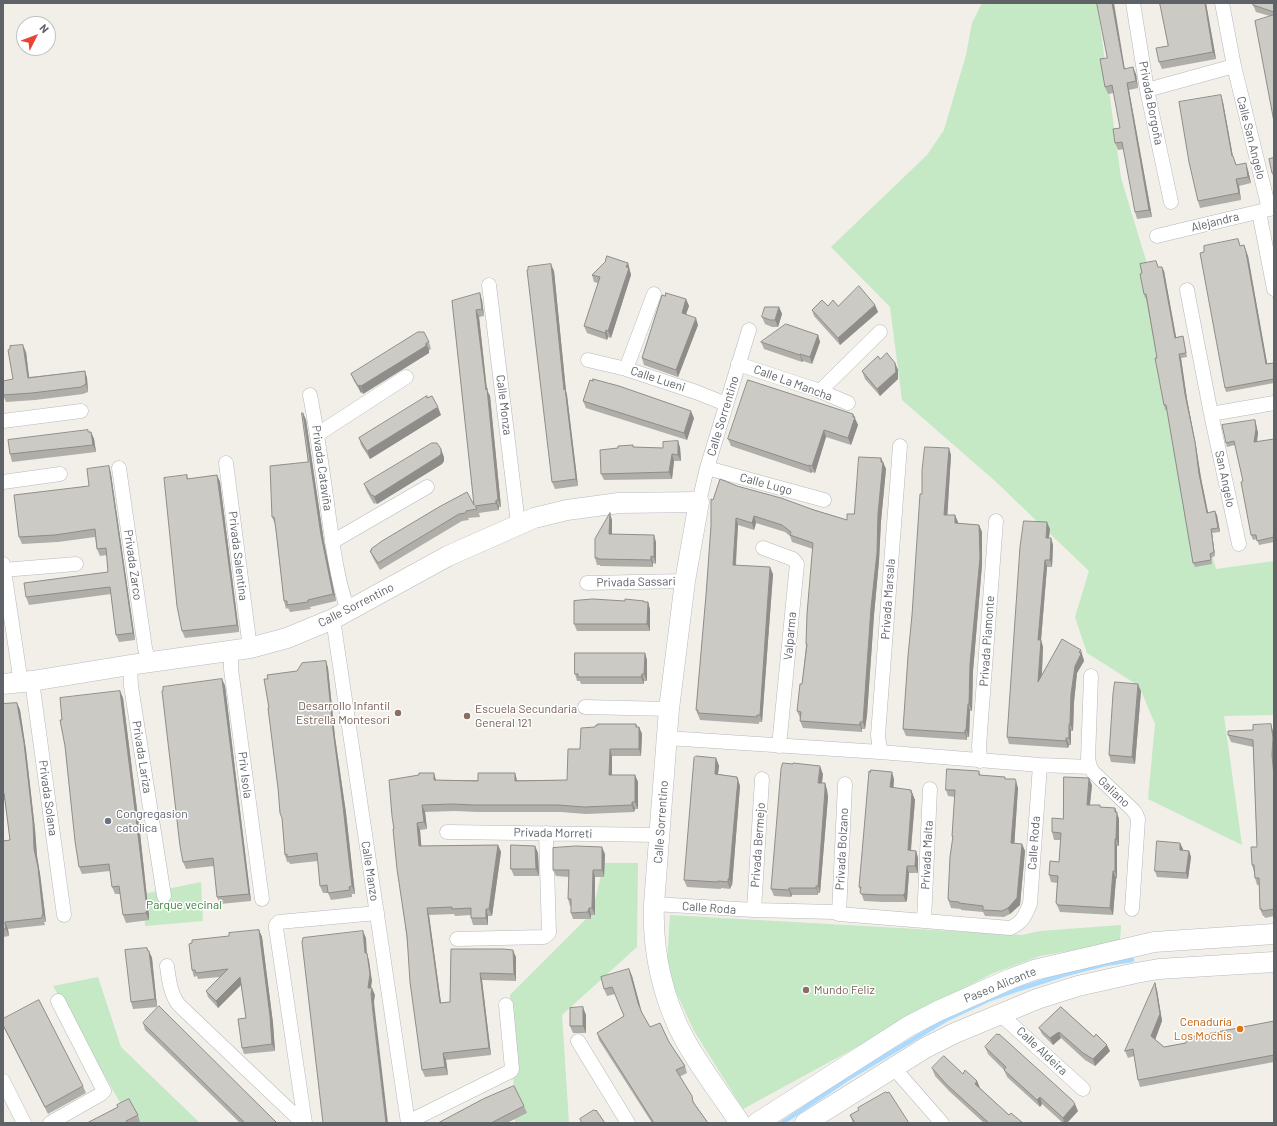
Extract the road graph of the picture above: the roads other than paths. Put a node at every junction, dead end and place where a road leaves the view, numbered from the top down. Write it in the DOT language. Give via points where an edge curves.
graph roads {
  1 [pos="1133,3"];
  2 [pos="1222,3"];
  3 [pos="1234,66"];
  4 [pos="1147,90"];
  5 [pos="1171,202"];
  6 [pos="1267,210"];
  7 [pos="1157,236"];
  8 [pos="489,285"];
  9 [pos="1274,289"];
  10 [pos="1187,290"];
  11 [pos="654,294"];
  12 [pos="749,330"];
  13 [pos="880,332"];
  14 [pos="588,360"];
  15 [pos="738,364"];
  16 [pos="626,369"];
  17 [pos="406,377"];
  18 [pos="820,391"];
  19 [pos="310,395"];
  20 [pos="848,403"];
  21 [pos="1274,403"];
  22 [pos="726,404"];
  23 [pos="81,411"];
  24 [pos="1211,414"];
  25 [pos="3,421"];
  26 [pos="318,434"];
  27 [pos="900,446"];
  28 [pos="226,463"];
  29 [pos="119,468"];
  30 [pos="707,468"];
  31 [pos="60,474"];
  32 [pos="3,482"];
  33 [pos="427,487"];
  34 [pos="824,500"];
  35 [pos="699,502"];
  36 [pos="996,521"];
  37 [pos="518,524"];
  38 [pos="332,542"];
  39 [pos="1239,544"];
  40 [pos="763,548"];
  41 [pos="76,564"];
  42 [pos="3,568"];
  43 [pos="685,581"];
  44 [pos="586,583"];
  45 [pos="340,615"];
  46 [pos="241,649"];
  47 [pos="139,664"];
  48 [pos="1091,676"];
  49 [pos="19,683"];
  50 [pos="585,706"];
  51 [pos="669,709"];
  52 [pos="667,738"];
  53 [pos="779,746"];
  54 [pos="880,752"];
  55 [pos="980,761"];
  56 [pos="1040,765"];
  57 [pos="1090,767"];
  58 [pos="762,779"];
  59 [pos="845,784"];
  60 [pos="930,789"];
  61 [pos="448,832"];
  62 [pos="546,833"];
  63 [pos="659,835"];
  64 [pos="164,896"];
  65 [pos="262,899"];
  66 [pos="654,904"];
  67 [pos="1132,909"];
  68 [pos="754,910"];
  69 [pos="377,913"];
  70 [pos="839,914"];
  71 [pos="64,915"];
  72 [pos="924,921"];
  73 [pos="1274,934"];
  74 [pos="457,939"];
  75 [pos="1154,942"];
  76 [pos="1274,962"];
  77 [pos="167,966"];
  78 [pos="1159,969"];
  79 [pos="58,1001"];
  80 [pos="506,1006"];
  81 [pos="1000,1014"];
  82 [pos="578,1041"];
  83 [pos="893,1067"];
  84 [pos="3,1081"];
  85 [pos="1083,1089"];
  86 [pos="816,1120"];
  87 [pos="24,1123"];
  88 [pos="50,1123"];
  89 [pos="304,1123"];
  90 [pos="408,1123"];
  91 [pos="628,1123"];
  92 [pos="740,1123"];
  93 [pos="757,1123"];
  94 [pos="942,1123"];
  1 -- 4 [label="street, Privada Borgoña"];
  2 -- 3 [label="street, Calle San Angelo"];
  3 -- 4 [label="street"];
  3 -- 6 [label="street, Calle San Angelo"];
  4 -- 5 [label="street, Privada Borgoña"];
  6 -- 7 [label="street, Alejandra"];
  6 -- 9 [label="street, Calle San Angelo"];
  8 -- 37 [label="street, Calle Monza"];
  10 -- 24 [label="street, San Angelo"];
  11 -- 16 [label="street"];
  12 -- 15 [label="street, Calle Sorrentino"];
  13 -- 18 [label="street"];
  14 -- 16 [label="street, Calle Lueni"];
  15 -- 18 [label="street, Calle La Mancha"];
  15 -- 22 [label="street, Calle Sorrentino"];
  16 -- 22 [label="street, Calle Lueni"];
  17 -- 26 [label="street"];
  18 -- 20 [label="street, Calle La Mancha"];
  19 -- 26 [label="street, Privada Cataviña"];
  21 -- 24 [label="street"];
  22 -- 30 [label="street, Calle Sorrentino"];
  23 -- 25 [label="street"];
  24 -- 39 [label="street, San Angelo"];
  26 -- 38 [label="street, Privada Cataviña"];
  27 -- 54 [label="street, Privada Marsala" via="878,735"];
  28 -- 46 [label="street, Privada Salentina"];
  29 -- 47 [label="street, Privada Zarco" via="145,648"];
  30 -- 34 [label="street, Calle Lugo"];
  30 -- 35 [label="street, Calle Sorrentino"];
  31 -- 32 [label="street"];
  33 -- 38 [label="street"];
  35 -- 37 [label="street, Calle Sorrentino" via="619,503 567,510"];
  35 -- 43 [label="street, Calle Sorrentino"];
  36 -- 55 [label="street, Privada Piamonte"];
  37 -- 45 [label="street, Calle Sorrentino" via="448,556"];
  38 -- 45 [label="street, Privada Cataviña" via="340,588"];
  40 -- 53 [label="street, Valparma" via="794,560 797,564"];
  41 -- 42 [label="street"];
  42 -- 49 [label="street, Privada Solana"];
  43 -- 44 [label="street, Privada Sassari"];
  43 -- 51 [label="street, Calle Sorrentino"];
  45 -- 46 [label="street, Calle Sorrentino" via="287,638"];
  45 -- 69 [label="street, Calle Manzo"];
  46 -- 47 [label="street, Calle Sorrentino"];
  46 -- 65 [label="street, Priv Isola" via="231,669"];
  47 -- 49 [label="street, Calle Sorrentino"];
  47 -- 64 [label="street, Privada Lariza" via="131,686"];
  48 -- 57 [label="street, Galiano" via="1088,759"];
  49 -- 71 [label="street, Privada Solana"];
  50 -- 51 [label="street"];
  51 -- 52 [label="street, Calle Sorrentino"];
  52 -- 53 [label="street"];
  52 -- 63 [label="street, Calle Sorrentino"];
  53 -- 54 [label="street"];
  54 -- 55 [label="street"];
  55 -- 56 [label="street"];
  56 -- 57 [label="street"];
  56 -- 72 [label="street, Calle Roda" via="1030,904 1024,918 1010,928"];
  57 -- 67 [label="street, Galiano" via="1138,819"];
  58 -- 68 [label="street, Privada Bermejo"];
  59 -- 70 [label="street, Privada Bolzano"];
  60 -- 72 [label="street, Privada Malta"];
  61 -- 62 [label="street, Privada Morreti"];
  62 -- 63 [label="street, Privada Morreti"];
  62 -- 74 [label="street" via="549,933 547,936"];
  63 -- 66 [label="street, Calle Sorrentino"];
  66 -- 68 [label="street, Calle Roda"];
  66 -- 92 [label="street, Calle Sorrentino" via="654,934 669,1004 686,1042"];
  68 -- 70 [label="street, Calle Roda"];
  69 -- 89 [label="street" via="279,922 276,925"];
  69 -- 90 [label="street, Calle Manzo"];
  70 -- 72 [label="street, Calle Roda"];
  73 -- 75 [label="street, Paseo Alicante"];
  75 -- 78 [label="street"];
  75 -- 93 [label="street, Paseo Alicante" via="1034,970 938,1011 909,1026"];
  76 -- 78 [label="street"];
  77 -- 89 [label="street" via="172,993 179,1005"];
  78 -- 81 [label="street" via="1078,986"];
  79 -- 88 [label="street" via="104,1091"];
  80 -- 90 [label="street" via="511,1071"];
  81 -- 83 [label="street" via="955,1033"];
  81 -- 85 [label="street, Calle Aldeira"];
  82 -- 91 [label="street"];
  83 -- 86 [label="street"];
  83 -- 94 [label="street"];
  84 -- 87 [label="street"];
}
